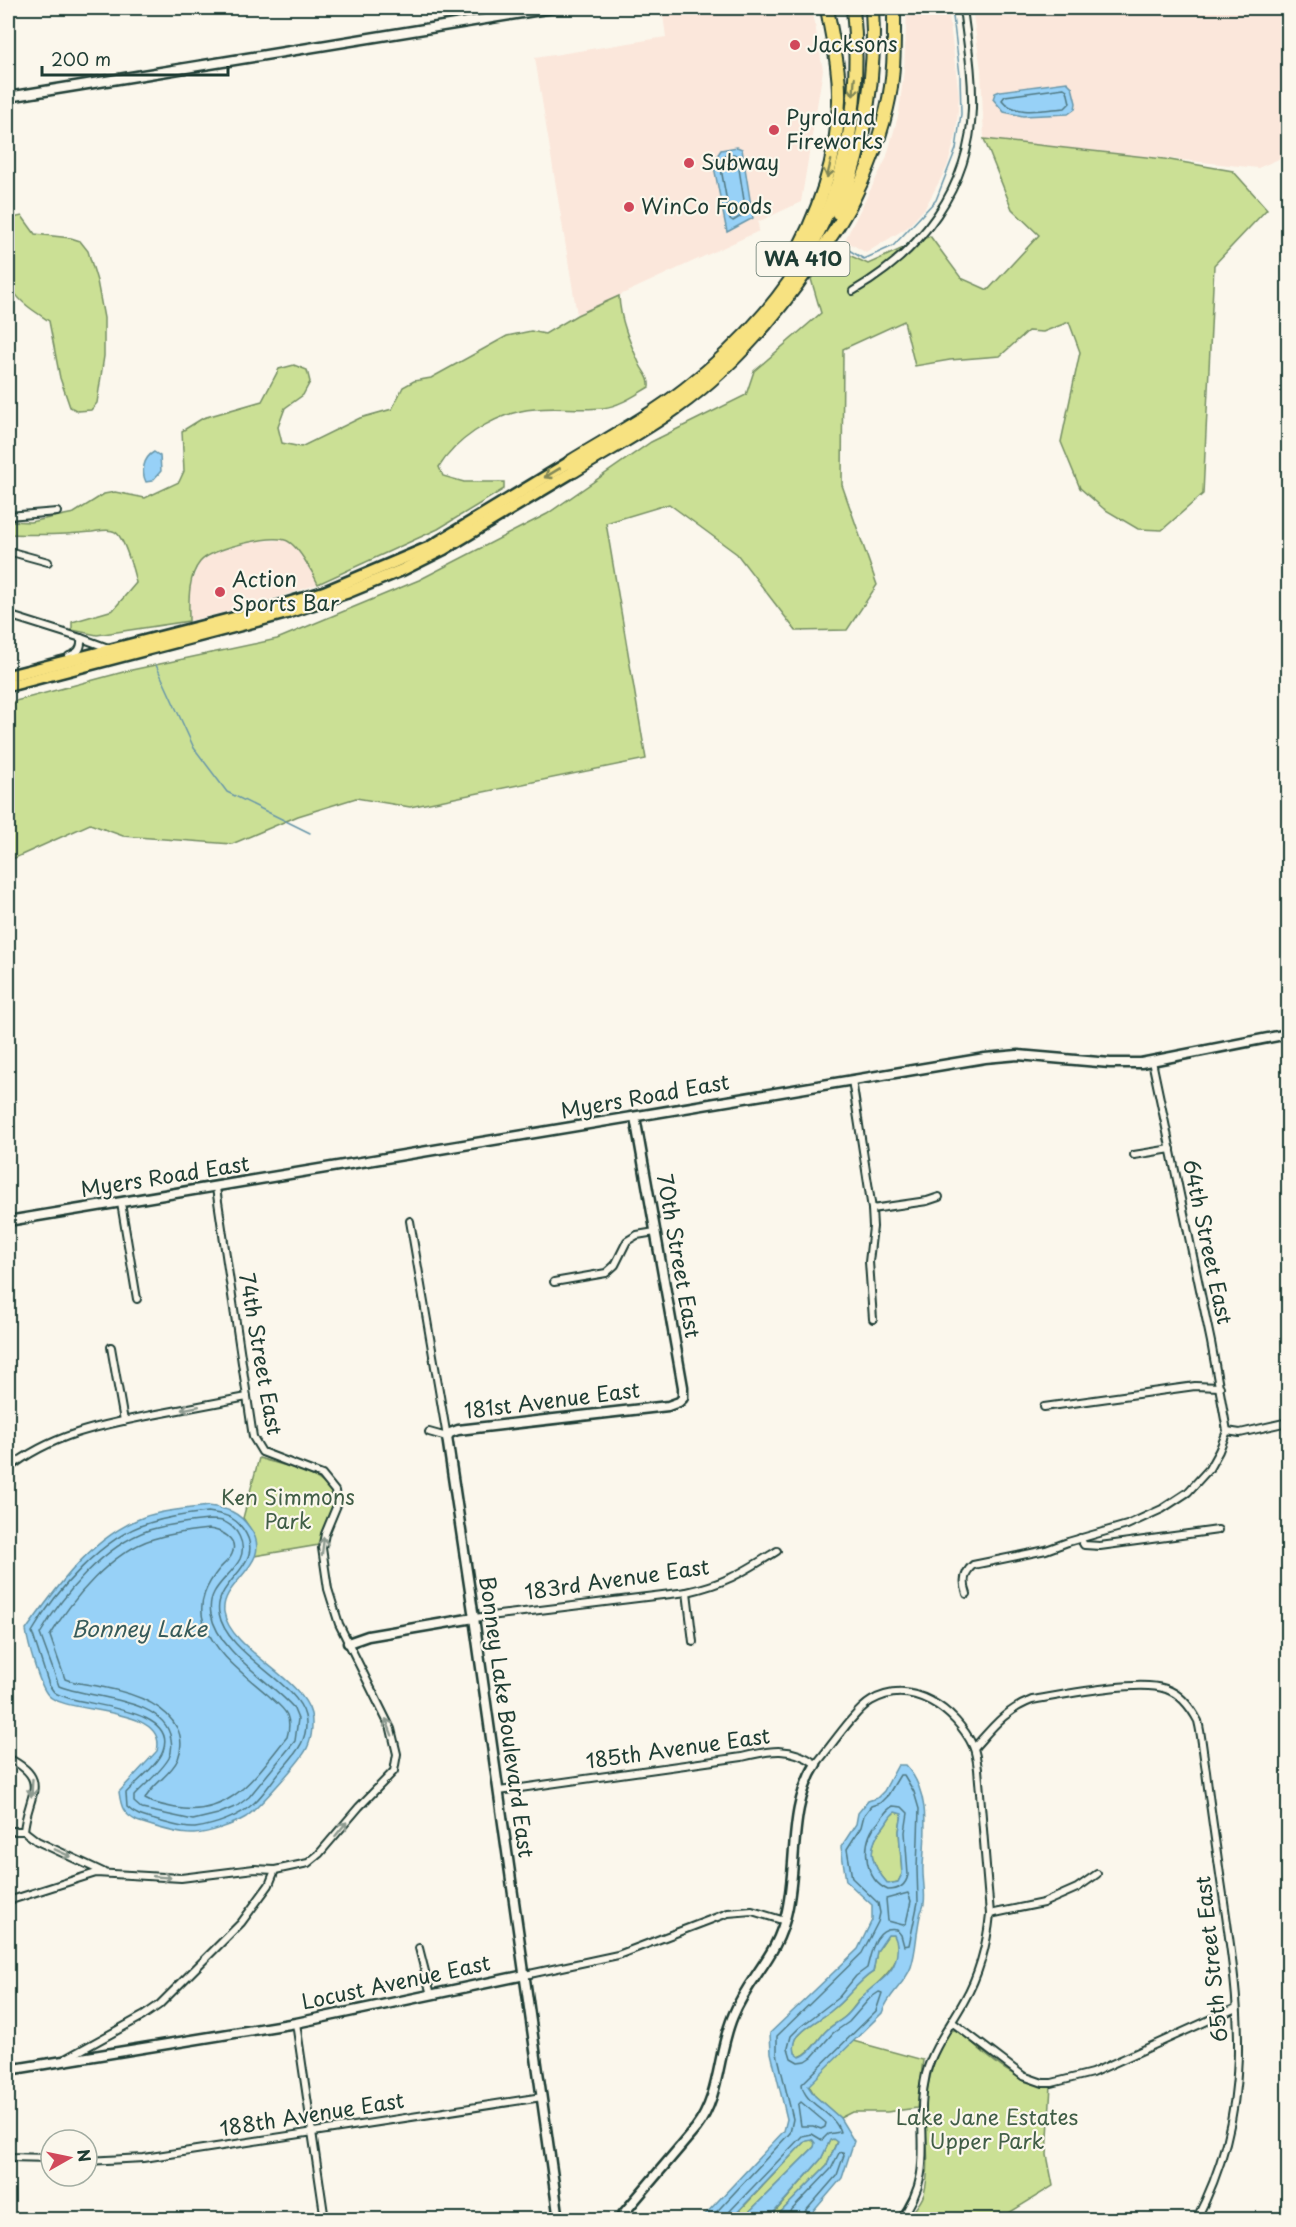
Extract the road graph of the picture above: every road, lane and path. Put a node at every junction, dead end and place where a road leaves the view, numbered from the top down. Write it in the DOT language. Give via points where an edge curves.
graph roads {
  1 [pos="553,8"];
  2 [pos="827,8"];
  3 [pos="854,8"];
  4 [pos="872,8"];
  5 [pos="894,8"];
  6 [pos="963,8"];
  7 [pos="8,97"];
  8 [pos="818,254"];
  9 [pos="853,291"];
  10 [pos="614,435"];
  11 [pos="572,466"];
  12 [pos="57,512"];
  13 [pos="8,516"];
  14 [pos="8,551"];
  15 [pos="48,562"];
  16 [pos="8,615"];
  17 [pos="81,638"];
  18 [pos="111,649"];
  19 [pos="45,666"];
  20 [pos="8,676"];
  21 [pos="8,686"];
  22 [pos="1288,1034"];
  23 [pos="1152,1060"];
  24 [pos="852,1080"];
  25 [pos="634,1117"];
  26 [pos="1171,1149"];
  27 [pos="1134,1155"];
  28 [pos="216,1188"];
  29 [pos="939,1197"];
  30 [pos="121,1203"];
  31 [pos="872,1209"];
  32 [pos="8,1221"];
  33 [pos="410,1221"];
  34 [pos="654,1232"];
  35 [pos="554,1282"];
  36 [pos="137,1299"];
  37 [pos="873,1319"];
  38 [pos="111,1347"];
  39 [pos="1220,1387"];
  40 [pos="247,1397"];
  41 [pos="682,1401"];
  42 [pos="1044,1407"];
  43 [pos="124,1420"];
  44 [pos="1288,1422"];
  45 [pos="1227,1431"];
  46 [pos="429,1432"];
  47 [pos="447,1437"];
  48 [pos="8,1469"];
  49 [pos="1218,1530"];
  50 [pos="1080,1538"];
  51 [pos="777,1551"];
  52 [pos="687,1592"];
  53 [pos="967,1594"];
  54 [pos="474,1618"];
  55 [pos="693,1642"];
  56 [pos="348,1643"];
  57 [pos="974,1748"];
  58 [pos="8,1758"];
  59 [pos="816,1764"];
  60 [pos="499,1791"];
  61 [pos="24,1831"];
  62 [pos="8,1832"];
  63 [pos="275,1870"];
  64 [pos="104,1872"];
  65 [pos="1097,1875"];
  66 [pos="8,1901"];
  67 [pos="990,1914"];
  68 [pos="784,1922"];
  69 [pos="419,1948"];
  70 [pos="525,1975"];
  71 [pos="430,1995"];
  72 [pos="1236,2008"];
  73 [pos="952,2022"];
  74 [pos="296,2023"];
  75 [pos="65,2060"];
  76 [pos="8,2070"];
  77 [pos="542,2097"];
  78 [pos="312,2132"];
  79 [pos="8,2157"];
  80 [pos="39,2158"];
  81 [pos="99,2160"];
  82 [pos="556,2219"];
  83 [pos="325,2220"];
  84 [pos="618,2220"];
  85 [pos="900,2220"];
  86 [pos="1196,2220"];
  1 -- 7 [label="street"];
  2 -- 10 [label="highway, one-way" via="838,75 837,125 826,181 807,233 784,274 734,337 687,381"];
  3 -- 10 [label="highway, WA 410, one-way" via="854,76 847,142 832,200 806,254 770,307 723,357 684,390"];
  4 -- 8 [label="highway, WA 410" via="873,71 862,141 843,200"];
  5 -- 8 [label="highway" via="893,69 883,123 853,199"];
  6 -- 9 [label="street" via="972,108 962,168 944,206 919,240 888,269"];
  8 -- 11 [label="highway, WA 410" via="772,319 712,379 675,409"];
  10 -- 11 [label="highway, WA 410"];
  11 -- 18 [label="highway, WA 410, one-way" via="390,566 288,603"];
  11 -- 21 [label="highway, WA 410" via="444,549 346,593 256,621"];
  12 -- 13 [label="street"];
  14 -- 15 [label="street"];
  16 -- 17 [label="street"];
  17 -- 18 [label="street"];
  17 -- 19 [label="street" via="75,654"];
  18 -- 19 [label="highway, WA 410"];
  19 -- 20 [label="highway, WA 410"];
  22 -- 23 [label="street, Myers Road East"];
  23 -- 24 [label="street, Myers Road East" via="1110,1063 1018,1055"];
  23 -- 26 [label="street, 64th Street East"];
  24 -- 25 [label="street, Myers Road East"];
  24 -- 31 [label="street"];
  25 -- 28 [label="street, Myers Road East"];
  25 -- 34 [label="street, 70th Street East"];
  26 -- 27 [label="street"];
  26 -- 39 [label="street, 64th Street East"];
  28 -- 30 [label="street, Myers Road East"];
  28 -- 40 [label="street, 74th Street East"];
  29 -- 31 [label="street"];
  30 -- 32 [label="street, Myers Road East"];
  30 -- 36 [label="street"];
  31 -- 37 [label="street" via="869,1262"];
  33 -- 47 [label="street, Bonney Lake Boulevard East"];
  34 -- 35 [label="street" via="627,1240 615,1265 606,1273"];
  34 -- 41 [label="street, 70th Street East" via="683,1387"];
  38 -- 43 [label="street"];
  39 -- 42 [label="street" via="1195,1386"];
  39 -- 45 [label="street, 64th Street East"];
  40 -- 43 [label="street, one-way"];
  56 -- 40 [label="street, 74th Street East, one-way" via="332,1605 322,1556 325,1534 337,1505 335,1491 322,1475 271,1457 260,1449 253,1437"];
  41 -- 47 [label="street, 181st Avenue East" via="668,1406 458,1430"];
  43 -- 48 [label="street" via="53,1440"];
  44 -- 45 [label="street"];
  45 -- 50 [label="street" via="1209,1469 1179,1499 1142,1519"];
  46 -- 47 [label="street, 181st Avenue East"];
  47 -- 54 [label="street, Bonney Lake Boulevard East"];
  49 -- 50 [label="street" via="1100,1546 1084,1545"];
  50 -- 53 [label="street" via="1046,1550 979,1563 969,1569 964,1579"];
  51 -- 52 [label="street, 183rd Avenue East" via="728,1581"];
  52 -- 54 [label="street, 183rd Avenue East"];
  52 -- 55 [label="street"];
  54 -- 56 [label="street, 183rd Avenue East" via="368,1635"];
  54 -- 60 [label="street, Bonney Lake Boulevard East"];
  63 -- 56 [label="street, 74th Street East, one-way" via="315,1858 396,1765 393,1736"];
  57 -- 59 [label="street" via="959,1723 943,1708 921,1696 900,1694 868,1703"];
  57 -- 67 [label="street"];
  57 -- 72 [label="street, 65th Street East" via="1003,1715 1032,1700 1143,1685 1165,1689 1179,1697 1193,1713 1200,1730"];
  58 -- 61 [label="street, one-way" via="27,1769 33,1779"];
  59 -- 60 [label="street, 185th Avenue East" via="790,1751 771,1750"];
  59 -- 68 [label="street" via="801,1794 791,1894"];
  60 -- 70 [label="street, Bonney Lake Boulevard East"];
  61 -- 62 [label="street"];
  61 -- 64 [label="street, one-way"];
  64 -- 63 [label="street, one-way" via="181,1878"];
  63 -- 75 [label="street" via="269,1885 241,1923 159,2005"];
  64 -- 66 [label="street"];
  65 -- 67 [label="street" via="1043,1903"];
  67 -- 73 [label="street" via="979,1971"];
  68 -- 70 [label="street, Locust Avenue East" via="752,1911 729,1913 618,1955"];
  68 -- 84 [label="street" via="773,1951 734,2014 706,2114"];
  69 -- 71 [label="street"];
  70 -- 71 [label="street, Locust Avenue East"];
  70 -- 77 [label="street, Bonney Lake Boulevard East"];
  71 -- 74 [label="street, Locust Avenue East"];
  72 -- 73 [label="street" via="1092,2073 1052,2083 1023,2076"];
  72 -- 86 [label="street, 65th Street East" via="1239,2064 1232,2120 1221,2164"];
  73 -- 85 [label="street" via="927,2072 922,2102 924,2164 913,2203"];
  74 -- 75 [label="street, Locust Avenue East"];
  74 -- 78 [label="street"];
  75 -- 76 [label="street, Locust Avenue East"];
  77 -- 78 [label="street, 188th Avenue East"];
  77 -- 82 [label="street, Bonney Lake Boulevard East"];
  78 -- 81 [label="street, 188th Avenue East" via="144,2158"];
  78 -- 83 [label="street"];
  79 -- 80 [label="street"];
}
